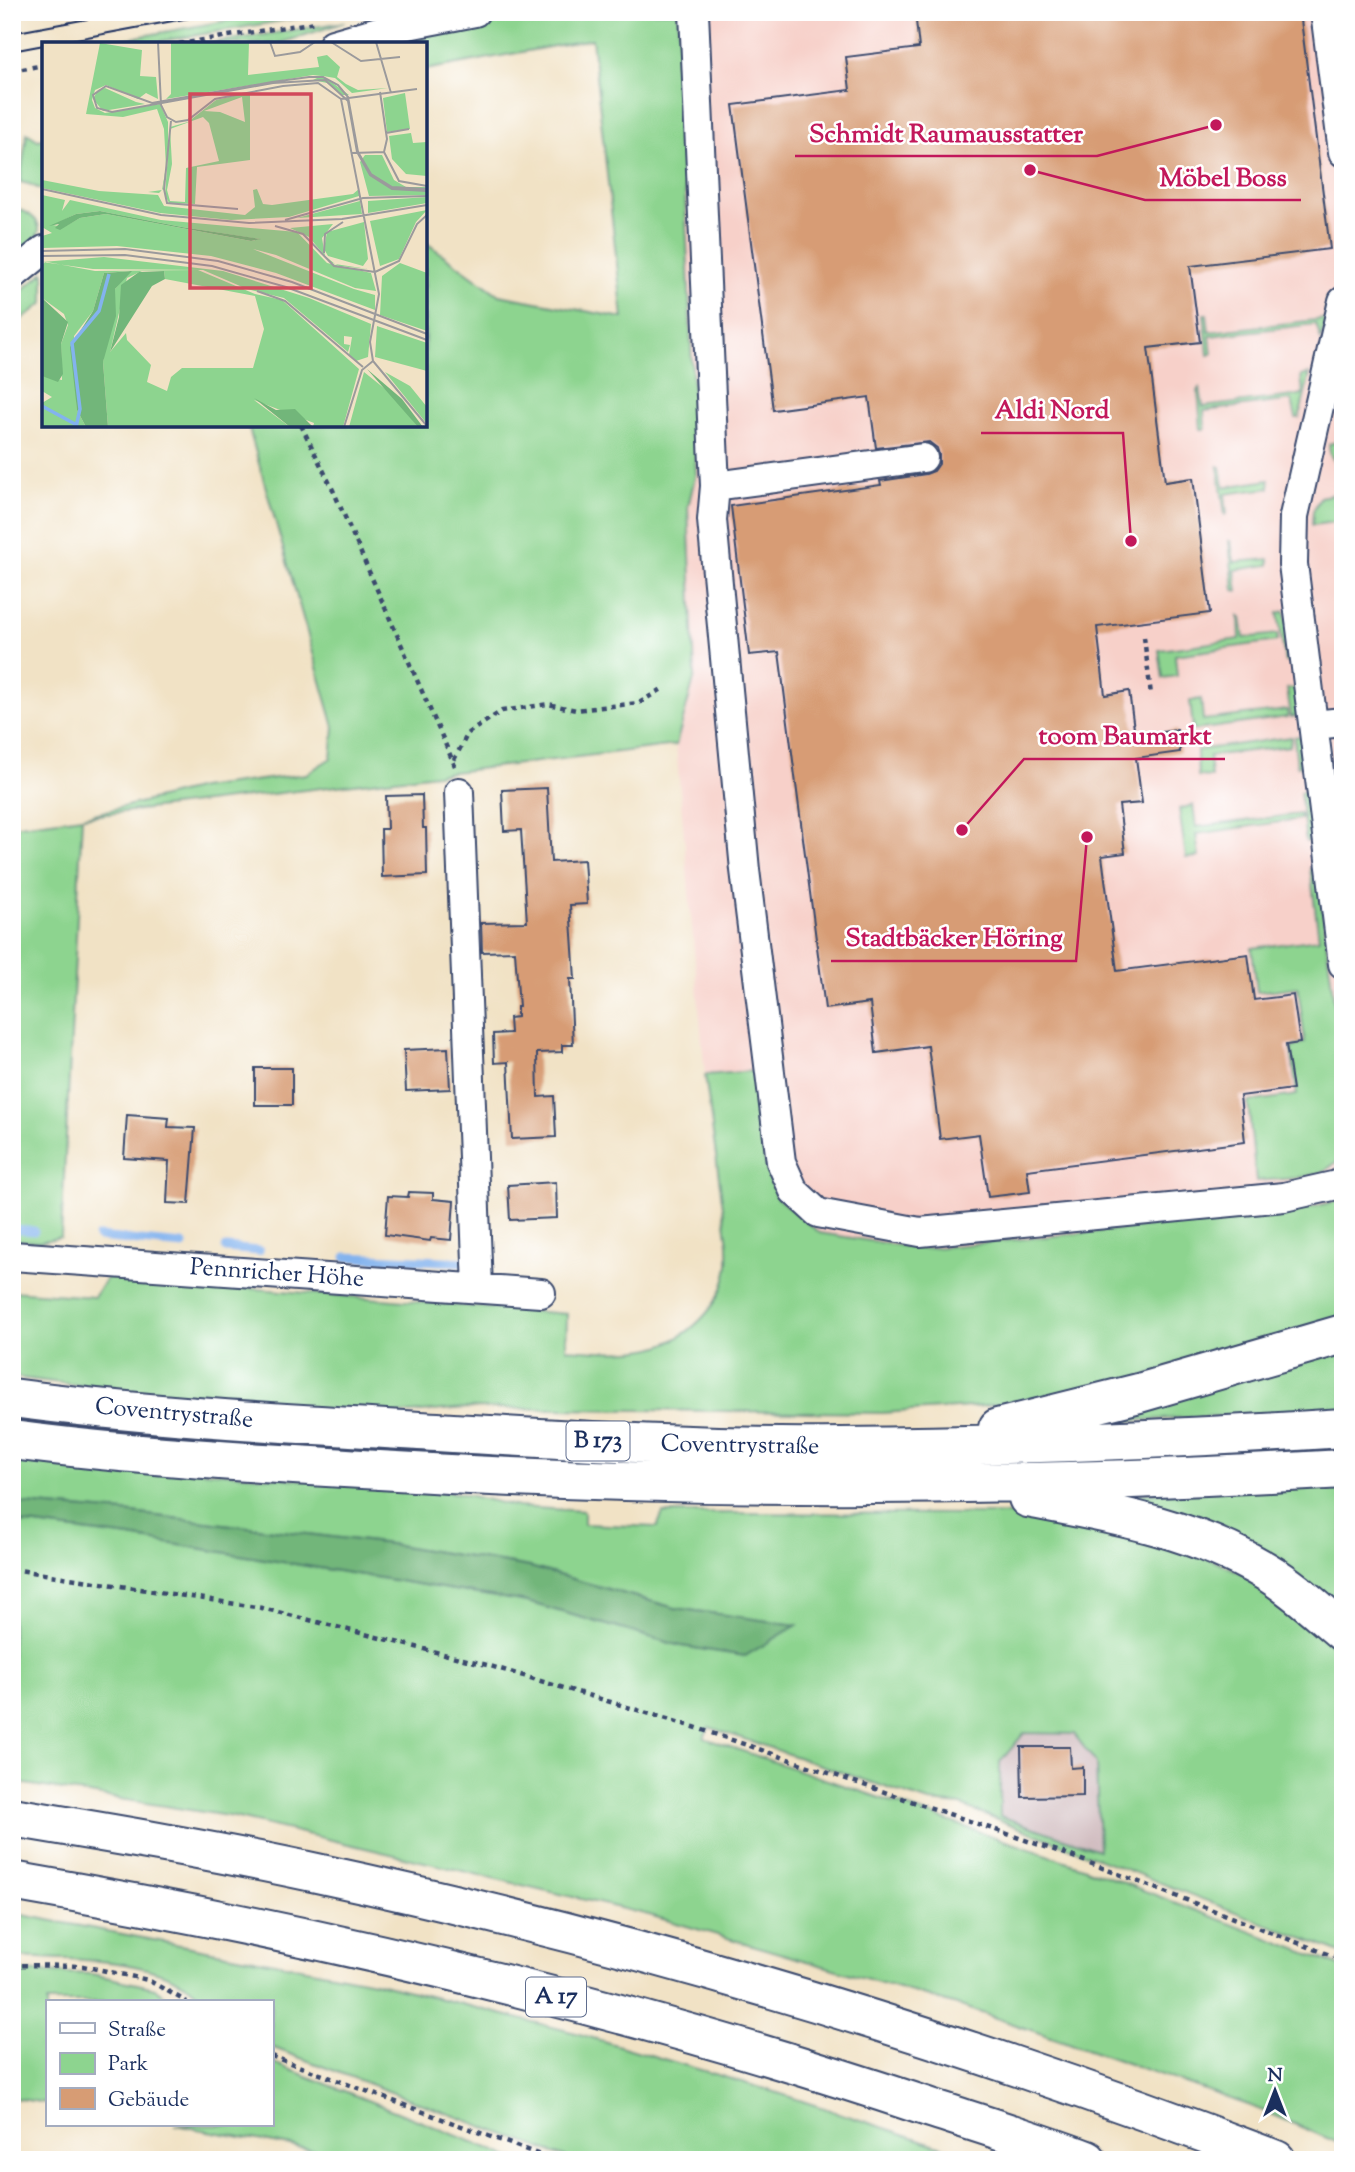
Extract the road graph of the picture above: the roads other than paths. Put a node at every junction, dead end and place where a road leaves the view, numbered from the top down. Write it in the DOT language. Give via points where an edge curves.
graph roads {
  1 [pos="475,12"];
  2 [pos="694,12"];
  3 [pos="1325,12"];
  4 [pos="331,32"];
  5 [pos="1343,152"];
  6 [pos="42,252"];
  7 [pos="12,276"];
  8 [pos="1343,301"];
  9 [pos="923,458"];
  10 [pos="715,486"];
  11 [pos="1343,722"];
  12 [pos="1314,725"];
  13 [pos="1332,786"];
  14 [pos="458,792"];
  15 [pos="1337,858"];
  16 [pos="1343,964"];
  17 [pos="1343,1181"];
  18 [pos="12,1256"];
  19 [pos="478,1288"];
  20 [pos="541,1293"];
  21 [pos="1343,1334"];
  22 [pos="12,1398"];
  23 [pos="1343,1428"];
  24 [pos="12,1440"];
  25 [pos="925,1446"];
  26 [pos="1343,1469"];
  27 [pos="954,1484"];
  28 [pos="1343,1632"];
  29 [pos="12,1817"];
  30 [pos="12,1881"];
  31 [pos="1087,2160"];
  32 [pos="1276,2160"];
  1 -- 4 [label="street" via="382,30"];
  2 -- 10 [label="street"];
  3 -- 5 [label="street"];
  6 -- 7 [label="street"];
  8 -- 12 [label="street" via="1294,516 1293,564"];
  9 -- 10 [label="street"];
  10 -- 17 [label="street" via="712,520 745,870 781,1162 794,1191 818,1213 920,1232 1284,1197"];
  11 -- 12 [label="street"];
  12 -- 13 [label="street"];
  13 -- 15 [label="street"];
  14 -- 19 [label="street"];
  15 -- 16 [label="street"];
  18 -- 19 [label="street, Pennricher Höhe"];
  19 -- 20 [label="street, Pennricher Höhe"];
  21 -- 25 [label="highway" via="1139,1393"];
  22 -- 25 [label="highway, Coventrystraße / B 173" via="271,1423 645,1444"];
  23 -- 25 [label="highway, Coventrystraße / B 173"];
  24 -- 27 [label="highway, B 173" via="271,1464 469,1476 660,1483"];
  26 -- 27 [label="highway, B 173" via="1179,1479"];
  27 -- 28 [label="highway" via="1158,1524 1198,1538 1268,1572"];
  29 -- 32 [label="highway" via="318,1873 631,1949 924,2035"];
  30 -- 31 [label="highway, A 17" via="251,1925 594,2006 791,2062"];
}
